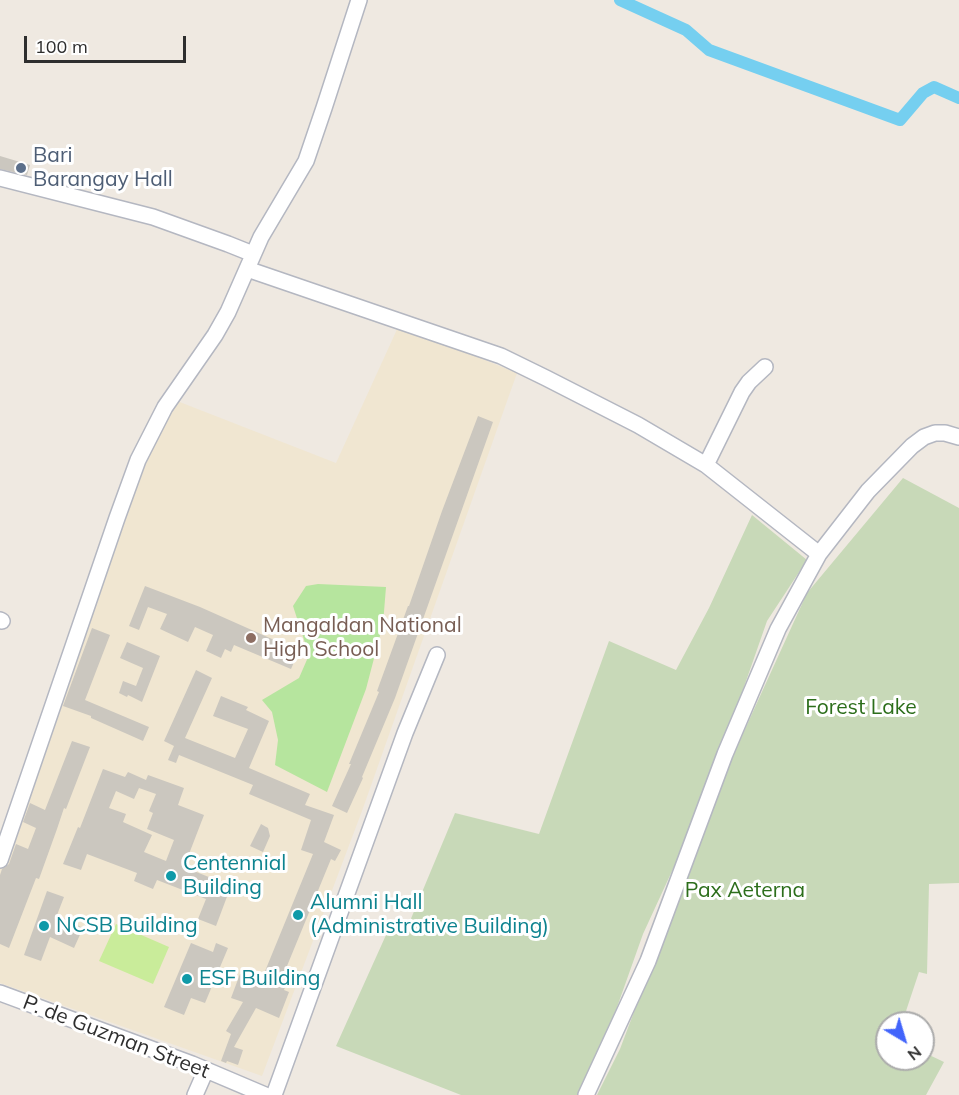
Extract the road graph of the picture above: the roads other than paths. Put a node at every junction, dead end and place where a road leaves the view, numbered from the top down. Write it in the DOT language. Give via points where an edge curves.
graph roads {
  1 [pos="359,0"];
  2 [pos="0,178"];
  3 [pos="253,254"];
  4 [pos="247,269"];
  5 [pos="765,367"];
  6 [pos="959,437"];
  7 [pos="706,465"];
  8 [pos="819,554"];
  9 [pos="437,655"];
  10 [pos="0,860"];
  11 [pos="0,993"];
  12 [pos="206,1070"];
  13 [pos="195,1095"];
  14 [pos="265,1095"];
  15 [pos="274,1095"];
  16 [pos="586,1095"];
  1 -- 3 [label="street" via="306,161"];
  2 -- 3 [label="street" via="153,217"];
  3 -- 4 [label="street"];
  4 -- 7 [label="street" via="501,356 638,425"];
  4 -- 10 [label="street" via="215,335 165,407 138,460"];
  5 -- 7 [label="street" via="742,392"];
  6 -- 8 [label="street" via="934,433 912,446 868,491"];
  7 -- 8 [label="street"];
  8 -- 16 [label="street" via="778,629 725,754 648,961"];
  9 -- 15 [label="street"];
  11 -- 12 [label="street, P. de Guzman Street"];
  12 -- 13 [label="street"];
  12 -- 14 [label="street, P. de Guzman Street"];
}
